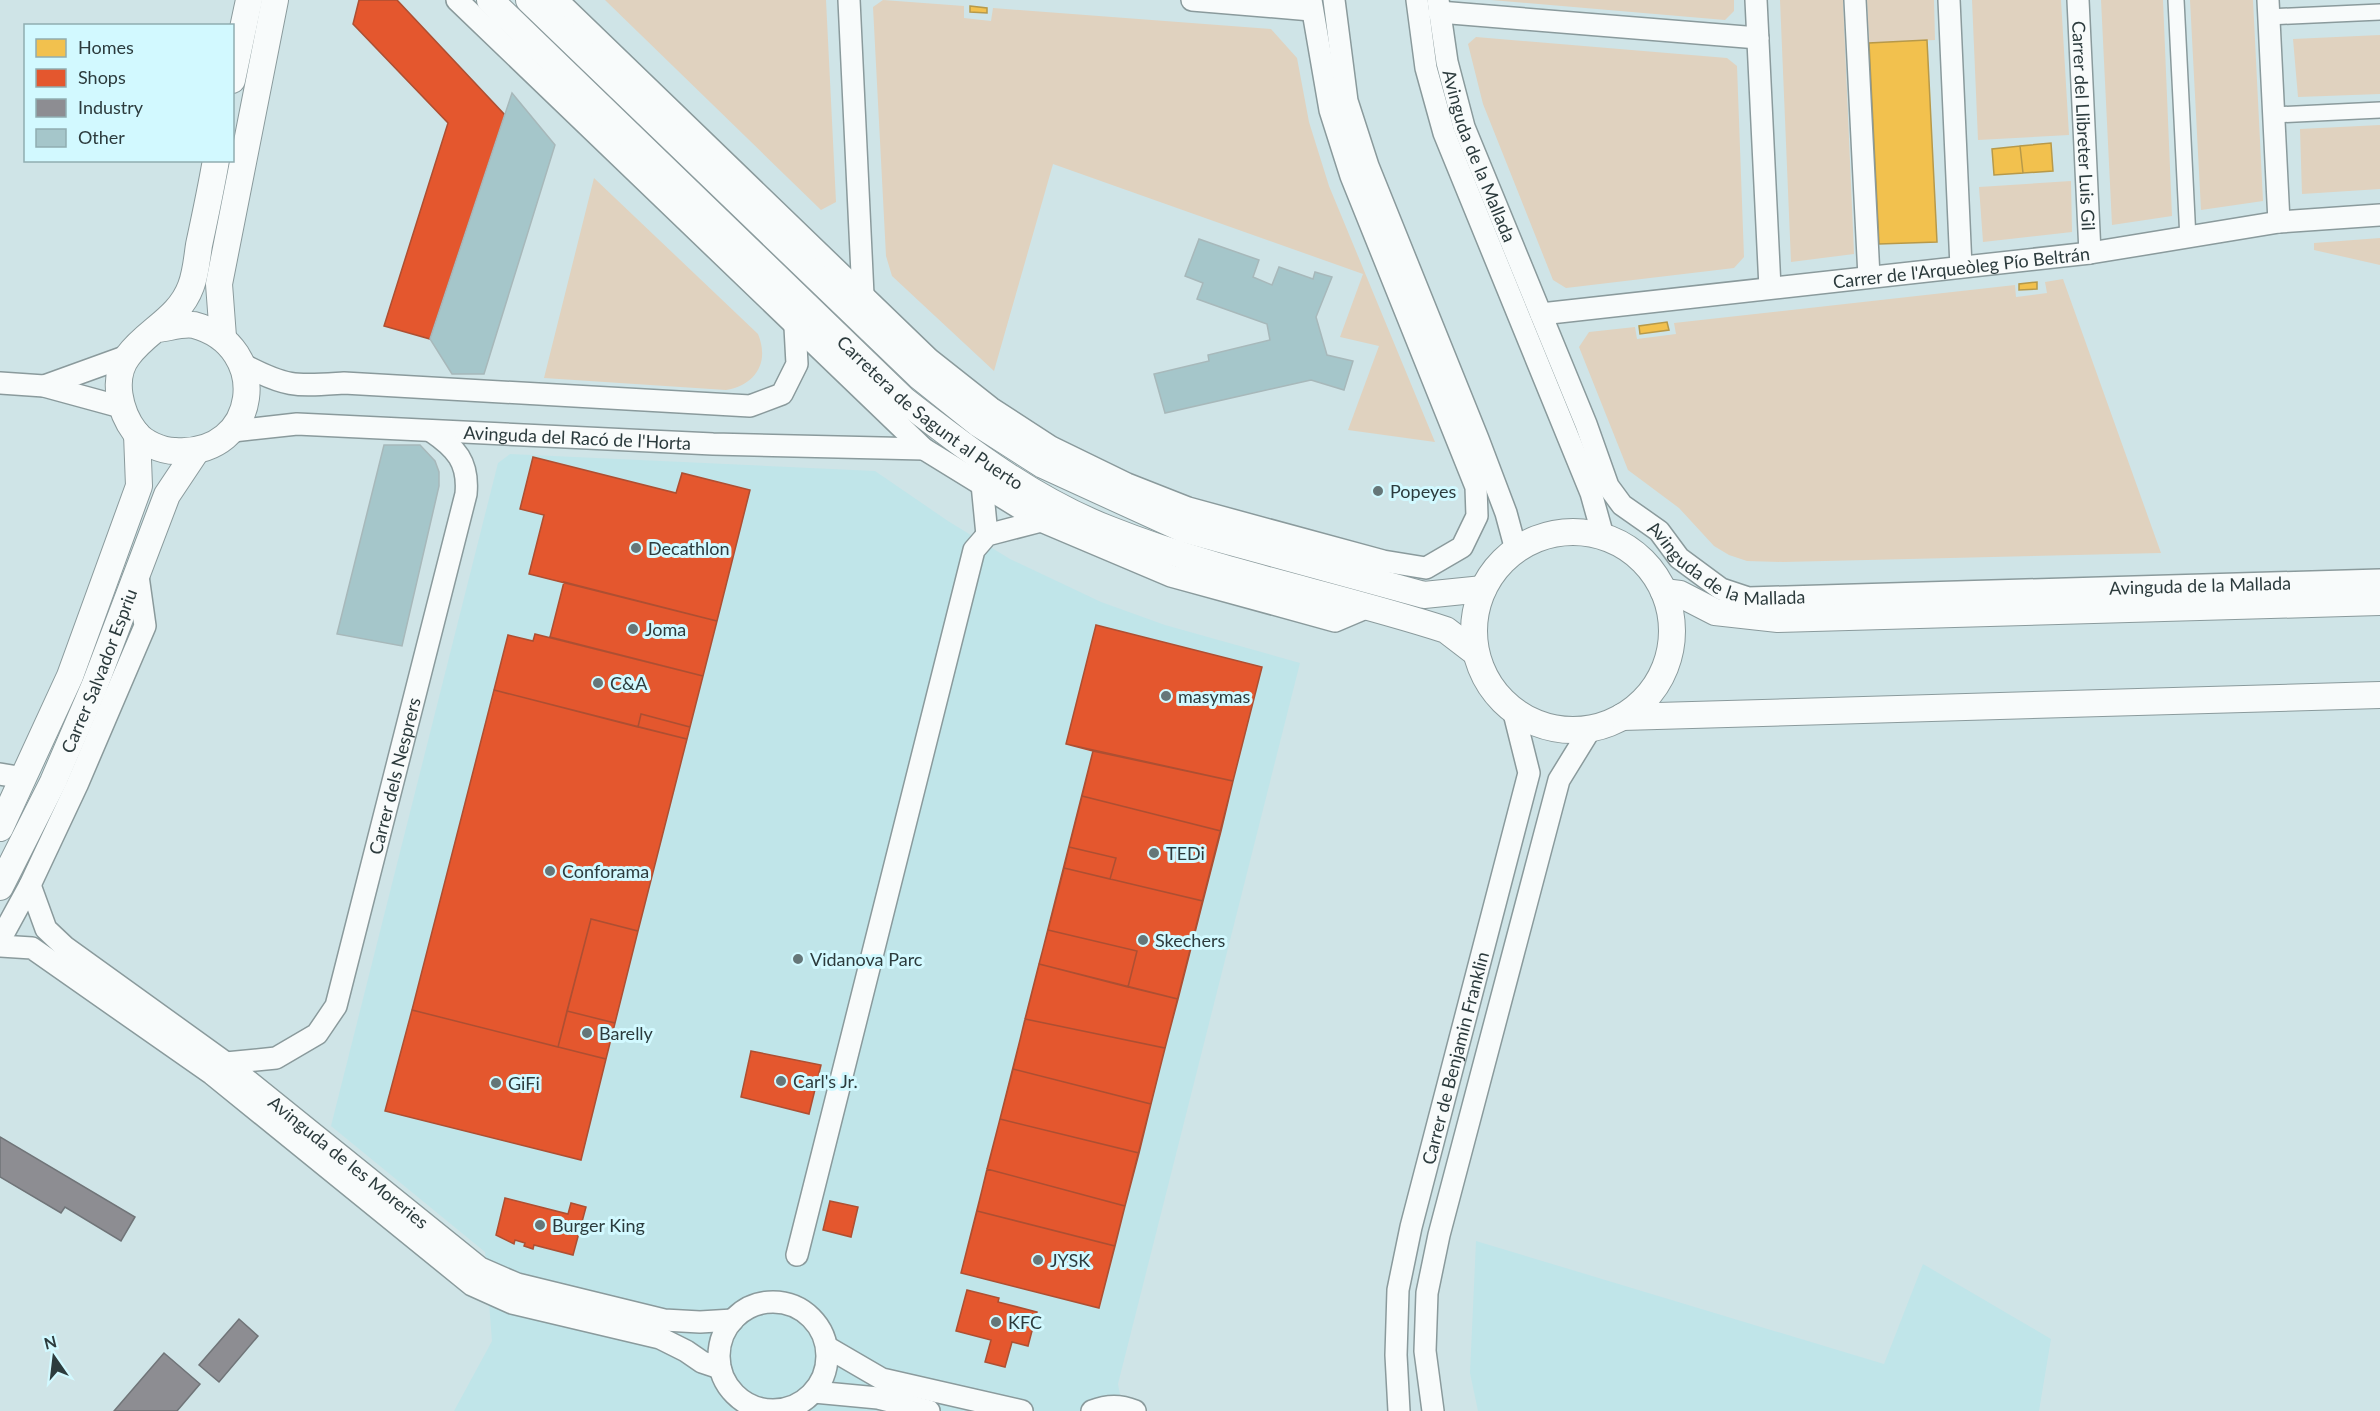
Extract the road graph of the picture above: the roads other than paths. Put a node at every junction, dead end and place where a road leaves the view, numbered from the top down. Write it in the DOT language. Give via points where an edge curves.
graph roads {
  1 [pos="249,0"];
  2 [pos="275,0"];
  3 [pos="457,0"];
  4 [pos="490,0"];
  5 [pos="529,0"];
  6 [pos="557,0"];
  7 [pos="849,0"];
  8 [pos="1192,0"];
  9 [pos="1334,0"];
  10 [pos="1417,0"];
  11 [pos="1756,0"];
  12 [pos="1856,0"];
  13 [pos="1949,0"];
  14 [pos="2078,0"];
  15 [pos="2176,0"];
  16 [pos="1311,5"];
  17 [pos="1438,6"];
  18 [pos="2268,9"];
  19 [pos="2380,12"];
  20 [pos="1758,38"];
  21 [pos="234,71"];
  22 [pos="2380,110"];
  23 [pos="2273,115"];
  24 [pos="216,162"];
  25 [pos="2380,215"];
  26 [pos="2279,222"];
  27 [pos="2188,239"];
  28 [pos="2090,253"];
  29 [pos="1960,267"];
  30 [pos="1869,277"];
  31 [pos="1770,288"];
  32 [pos="863,295"];
  33 [pos="1541,314"];
  34 [pos="795,327"];
  35 [pos="158,329"];
  36 [pos="223,337"];
  37 [pos="127,356"];
  38 [pos="244,365"];
  39 [pos="0,383"];
  40 [pos="44,386"];
  41 [pos="121,407"];
  42 [pos="1586,424"];
  43 [pos="431,430"];
  44 [pos="232,431"];
  45 [pos="137,434"];
  46 [pos="1460,447"];
  47 [pos="924,449"];
  48 [pos="1574,451"];
  49 [pos="195,453"];
  50 [pos="1484,455"];
  51 [pos="982,484"];
  52 [pos="1041,521"];
  53 [pos="987,535"];
  54 [pos="1603,536"];
  55 [pos="1516,550"];
  56 [pos="1360,555"];
  57 [pos="138,576"];
  58 [pos="2380,580"];
  59 [pos="1382,582"];
  60 [pos="1483,589"];
  61 [pos="1665,592"];
  62 [pos="1815,596"];
  63 [pos="2380,602"];
  64 [pos="1368,607"];
  65 [pos="1783,619"];
  66 [pos="1476,652"];
  67 [pos="2380,695"];
  68 [pos="1513,709"];
  69 [pos="1622,717"];
  70 [pos="1591,728"];
  71 [pos="12,776"];
  72 [pos="0,828"];
  73 [pos="30,885"];
  74 [pos="0,887"];
  75 [pos="0,940"];
  76 [pos="0,946"];
  77 [pos="226,1063"];
  78 [pos="796,1256"];
  79 [pos="733,1320"];
  80 [pos="827,1347"];
  81 [pos="720,1368"];
  82 [pos="814,1392"];
  83 [pos="929,1411"];
  84 [pos="1022,1411"];
  85 [pos="1092,1411"];
  86 [pos="1135,1411"];
  87 [pos="1399,1411"];
  88 [pos="1433,1411"];
  1 -- 21 [label="street"];
  2 -- 36 [label="street" via="219,284"];
  3 -- 34 [label="street"];
  4 -- 64 [label="street, Carretera de Sagunt al Puerto" via="904,400 963,446 1030,490 1108,530 1174,553"];
  5 -- 59 [label="street, Carretera de Sagunt al Puerto" via="919,376 979,424 1043,465 1183,529"];
  6 -- 32 [label="street"];
  7 -- 32 [label="street"];
  8 -- 16 [label="street"];
  9 -- 50 [label="street" via="1347,101 1368,166"];
  10 -- 48 [label="street, Avinguda de la Mallada" via="1426,68 1444,133"];
  11 -- 20 [label="street"];
  12 -- 30 [label="street"];
  13 -- 29 [label="street"];
  14 -- 28 [label="street, Carrer del Llibreter Luis Gil"];
  15 -- 27 [label="street"];
  16 -- 46 [label="street" via="1330,110 1351,176"];
  17 -- 20 [label="street"];
  17 -- 33 [label="street, Avinguda de la Mallada" via="1464,127"];
  18 -- 19 [label="street"];
  18 -- 23 [label="street"];
  20 -- 31 [label="street"];
  22 -- 23 [label="street"];
  23 -- 26 [label="street"];
  24 -- 35 [label="street" via="192,285 177,310"];
  25 -- 26 [label="street, Carrer de l'Arqueòleg Pío Beltrán"];
  26 -- 27 [label="street, Carrer de l'Arqueòleg Pío Beltrán"];
  27 -- 28 [label="street, Carrer de l'Arqueòleg Pío Beltrán"];
  28 -- 29 [label="street, Carrer de l'Arqueòleg Pío Beltrán"];
  29 -- 30 [label="street, Carrer de l'Arqueòleg Pío Beltrán"];
  30 -- 31 [label="street, Carrer de l'Arqueòleg Pío Beltrán"];
  31 -- 33 [label="street, Carrer de l'Arqueòleg Pío Beltrán"];
  32 -- 56 [label="street" via="929,359 991,408 1051,447 1188,508"];
  33 -- 42 [label="street, Avinguda de la Mallada"];
  34 -- 38 [label="street" via="797,364 782,394 750,406 344,382 298,386 276,382"];
  34 -- 47 [label="street"];
  35 -- 36 [label="street" via="191,324"];
  35 -- 37 [label="street"];
  36 -- 38 [label="street"];
  37 -- 40 [label="street"];
  37 -- 41 [label="street" via="119,381"];
  38 -- 44 [label="street" via="247,402"];
  39 -- 40 [label="street"];
  40 -- 41 [label="street"];
  41 -- 45 [label="street"];
  42 -- 48 [label="street"];
  42 -- 62 [label="street, Avinguda de la Mallada" via="1608,486 1622,505 1659,531 1678,558 1721,589 1748,598"];
  43 -- 44 [label="street, Avinguda del Racó de l'Horta" via="297,424"];
  43 -- 47 [label="street, Avinguda del Racó de l'Horta" via="713,444"];
  43 -- 77 [label="street, Carrer dels Nesprers" via="453,446 468,475 466,494 336,1006 317,1034 276,1058"];
  44 -- 49 [label="street" via="216,446"];
  45 -- 49 [label="street" via="164,451"];
  45 -- 71 [label="street, Carrer Salvador Espriu" via="140,486 70,676"];
  46 -- 50 [label="street"];
  46 -- 56 [label="street" via="1476,486 1477,516 1462,548 1426,568"];
  47 -- 51 [label="street"];
  48 -- 54 [label="street, Avinguda de la Mallada"];
  49 -- 57 [label="street, Carrer Salvador Espriu" via="167,495"];
  50 -- 55 [label="street"];
  51 -- 52 [label="street"];
  51 -- 53 [label="street"];
  52 -- 53 [label="street"];
  52 -- 64 [label="street" via="1171,576 1335,621"];
  53 -- 78 [label="street" via="974,550"];
  54 -- 55 [label="street" via="1558,533"];
  54 -- 61 [label="street" via="1640,558"];
  55 -- 60 [label="street" via="1494,571"];
  56 -- 59 [label="street"];
  57 -- 73 [label="street" via="145,626"];
  57 -- 74 [label="street, Carrer Salvador Espriu" via="53,782"];
  58 -- 62 [label="street, Avinguda de la Mallada"];
  59 -- 60 [label="street, Carretera de Sagunt al Puerto" via="1424,595"];
  60 -- 66 [label="street" via="1474,621"];
  61 -- 65 [label="street" via="1680,594 1714,612"];
  61 -- 69 [label="street" via="1672,621 1666,665 1643,701"];
  62 -- 65 [label="street"];
  63 -- 65 [label="street"];
  64 -- 66 [label="street, Carretera de Sagunt al Puerto" via="1446,630"];
  66 -- 68 [label="street" via="1490,684"];
  67 -- 69 [label="street"];
  68 -- 70 [label="street" via="1550,727"];
  68 -- 87 [label="street, Carrer de Benjamin Franklin" via="1529,773 1398,1290"];
  69 -- 70 [label="street"];
  70 -- 88 [label="street, Carrer de Benjamin Franklin" via="1559,780 1439,1235 1426,1293 1425,1351"];
  71 -- 72 [label="street, Carrer Salvador Espriu"];
  73 -- 75 [label="street"];
  73 -- 77 [label="street, Avinguda de les Moreries" via="46,929 65,947"];
  76 -- 81 [label="street, Avinguda de les Moreries" via="32,948 212,1074 472,1285 512,1304 660,1338"];
  77 -- 79 [label="street, Avinguda de les Moreries" via="480,1268 517,1284 664,1320"];
  79 -- 80 [label="street" via="755,1305 769,1302 794,1306 815,1322"];
  79 -- 81 [label="street" via="721,1343"];
  80 -- 82 [label="street" via="823,1378"];
  80 -- 84 [label="street" via="882,1379"];
  81 -- 82 [label="street" via="740,1400 758,1408 777,1410 797,1405"];
  82 -- 83 [label="street" via="878,1398"];
  85 -- 86 [label="street" via="1123,1406"];
}
